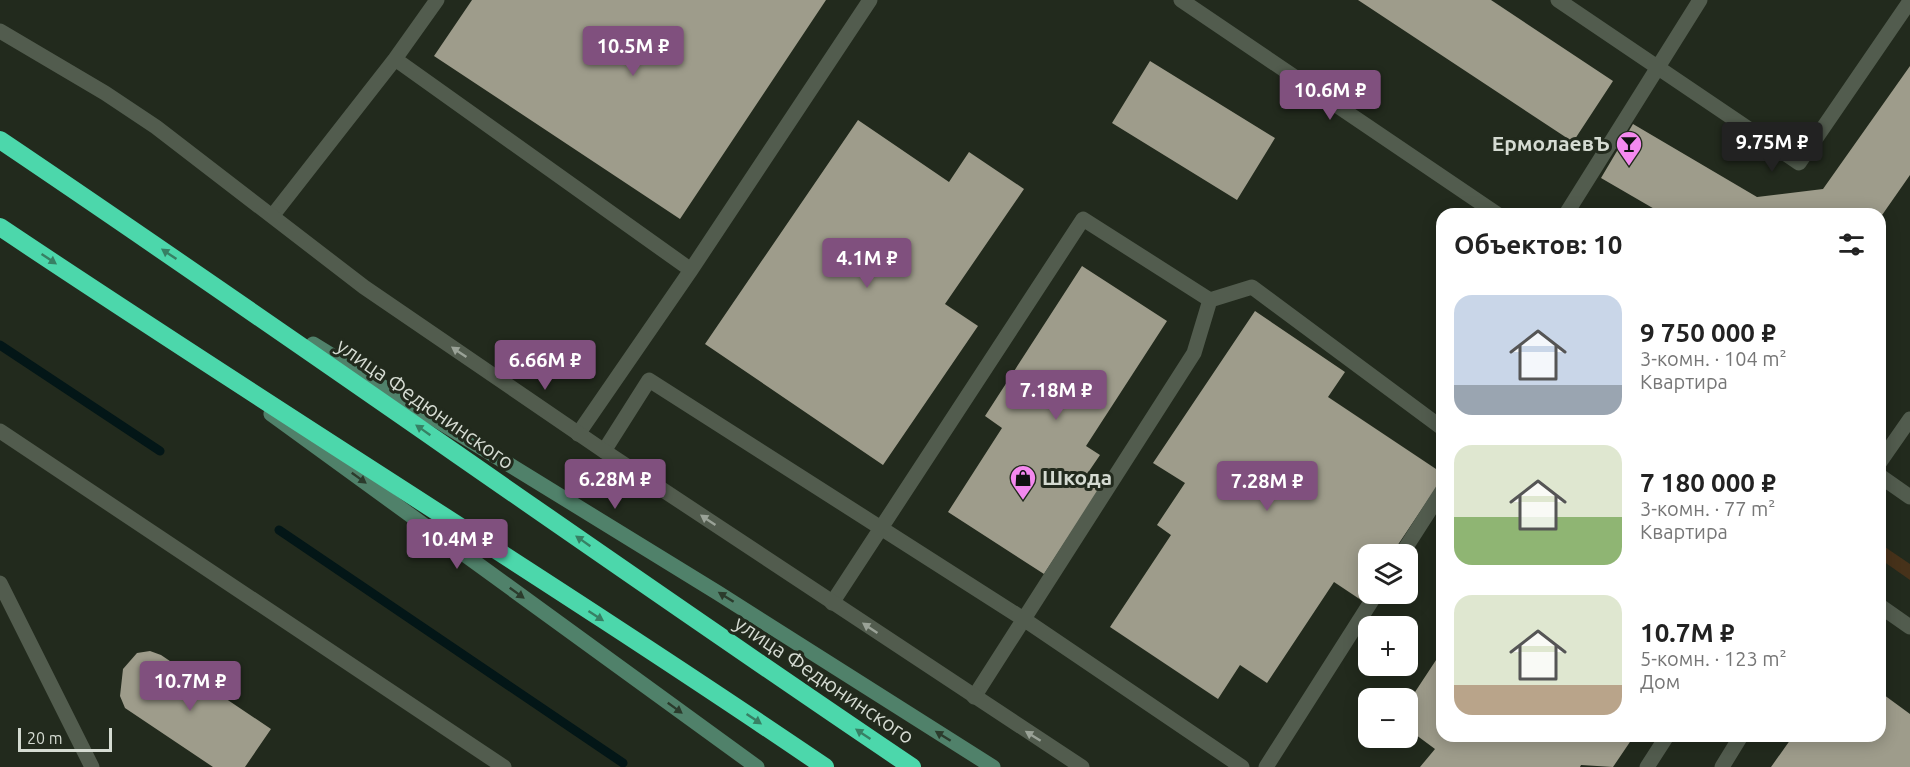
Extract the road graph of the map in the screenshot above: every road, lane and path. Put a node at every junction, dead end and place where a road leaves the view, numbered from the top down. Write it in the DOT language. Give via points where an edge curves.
graph roads {
  1 [pos="437,0"];
  2 [pos="870,0"];
  3 [pos="1181,0"];
  4 [pos="1558,0"];
  5 [pos="1700,0"];
  6 [pos="1910,1"];
  7 [pos="0,31"];
  8 [pos="395,59"];
  9 [pos="1657,67"];
  10 [pos="0,140"];
  11 [pos="1488,208"];
  12 [pos="1570,208"];
  13 [pos="273,215"];
  14 [pos="0,227"];
  15 [pos="692,270"];
  16 [pos="218,286"];
  17 [pos="1210,300"];
  18 [pos="176,345"];
  19 [pos="1910,419"];
  20 [pos="1436,424"];
  21 [pos="0,431"];
  22 [pos="578,434"];
  23 [pos="604,451"];
  24 [pos="1886,453"];
  25 [pos="1886,480"];
  26 [pos="1910,497"];
  27 [pos="1436,500"];
  28 [pos="881,528"];
  29 [pos="1408,544"];
  30 [pos="0,583"];
  31 [pos="832,603"];
  32 [pos="1370,604"];
  33 [pos="1886,610"];
  34 [pos="1025,620"];
  35 [pos="1910,627"];
  36 [pos="974,698"];
  37 [pos="1663,742"];
  38 [pos="1737,742"];
  39 [pos="92,767"];
  40 [pos="504,767"];
  41 [pos="757,767"];
  42 [pos="825,767"];
  43 [pos="912,767"];
  44 [pos="993,767"];
  45 [pos="1082,767"];
  46 [pos="1242,767"];
  47 [pos="1266,767"];
  48 [pos="1647,767"];
  49 [pos="1722,767"];
  1 -- 8 [label="street"];
  2 -- 15 [label="street"];
  3 -- 11 [label="street"];
  4 -- 9 [label="street"];
  5 -- 9 [label="street"];
  6 -- 9 [label="street" via="1799,164"];
  7 -- 13 [label="street" via="105,93 193,153"];
  8 -- 13 [label="street"];
  8 -- 15 [label="street"];
  9 -- 12 [label="street"];
  16 -- 10 [label="highway, улица Федюнинского, one-way"];
  22 -- 13 [label="street, one-way" via="364,287"];
  14 -- 18 [label="highway, one-way"];
  15 -- 22 [label="street"];
  43 -- 16 [label="highway, улица Федюнинского, one-way"];
  44 -- 16 [label="main road, one-way"];
  17 -- 20 [label="street" via="1252,287"];
  17 -- 28 [label="street" via="1083,219"];
  17 -- 34 [label="street" via="1194,353"];
  18 -- 41 [label="main road, one-way"];
  18 -- 42 [label="highway, one-way" via="706,686"];
  19 -- 24 [label="street"];
  21 -- 40 [label="street"];
  22 -- 23 [label="street"];
  23 -- 28 [label="street" via="649,380"];
  31 -- 23 [label="street, one-way"];
  25 -- 26 [label="street"];
  27 -- 29 [label="street"];
  28 -- 31 [label="street"];
  28 -- 34 [label="street"];
  30 -- 39 [label="street"];
  36 -- 31 [label="street, one-way"];
  32 -- 47 [label="street"];
  33 -- 35 [label="street"];
  34 -- 36 [label="street"];
  34 -- 46 [label="street"];
  45 -- 36 [label="street, one-way"];
  37 -- 48 [label="street"];
  38 -- 49 [label="street"];
}
